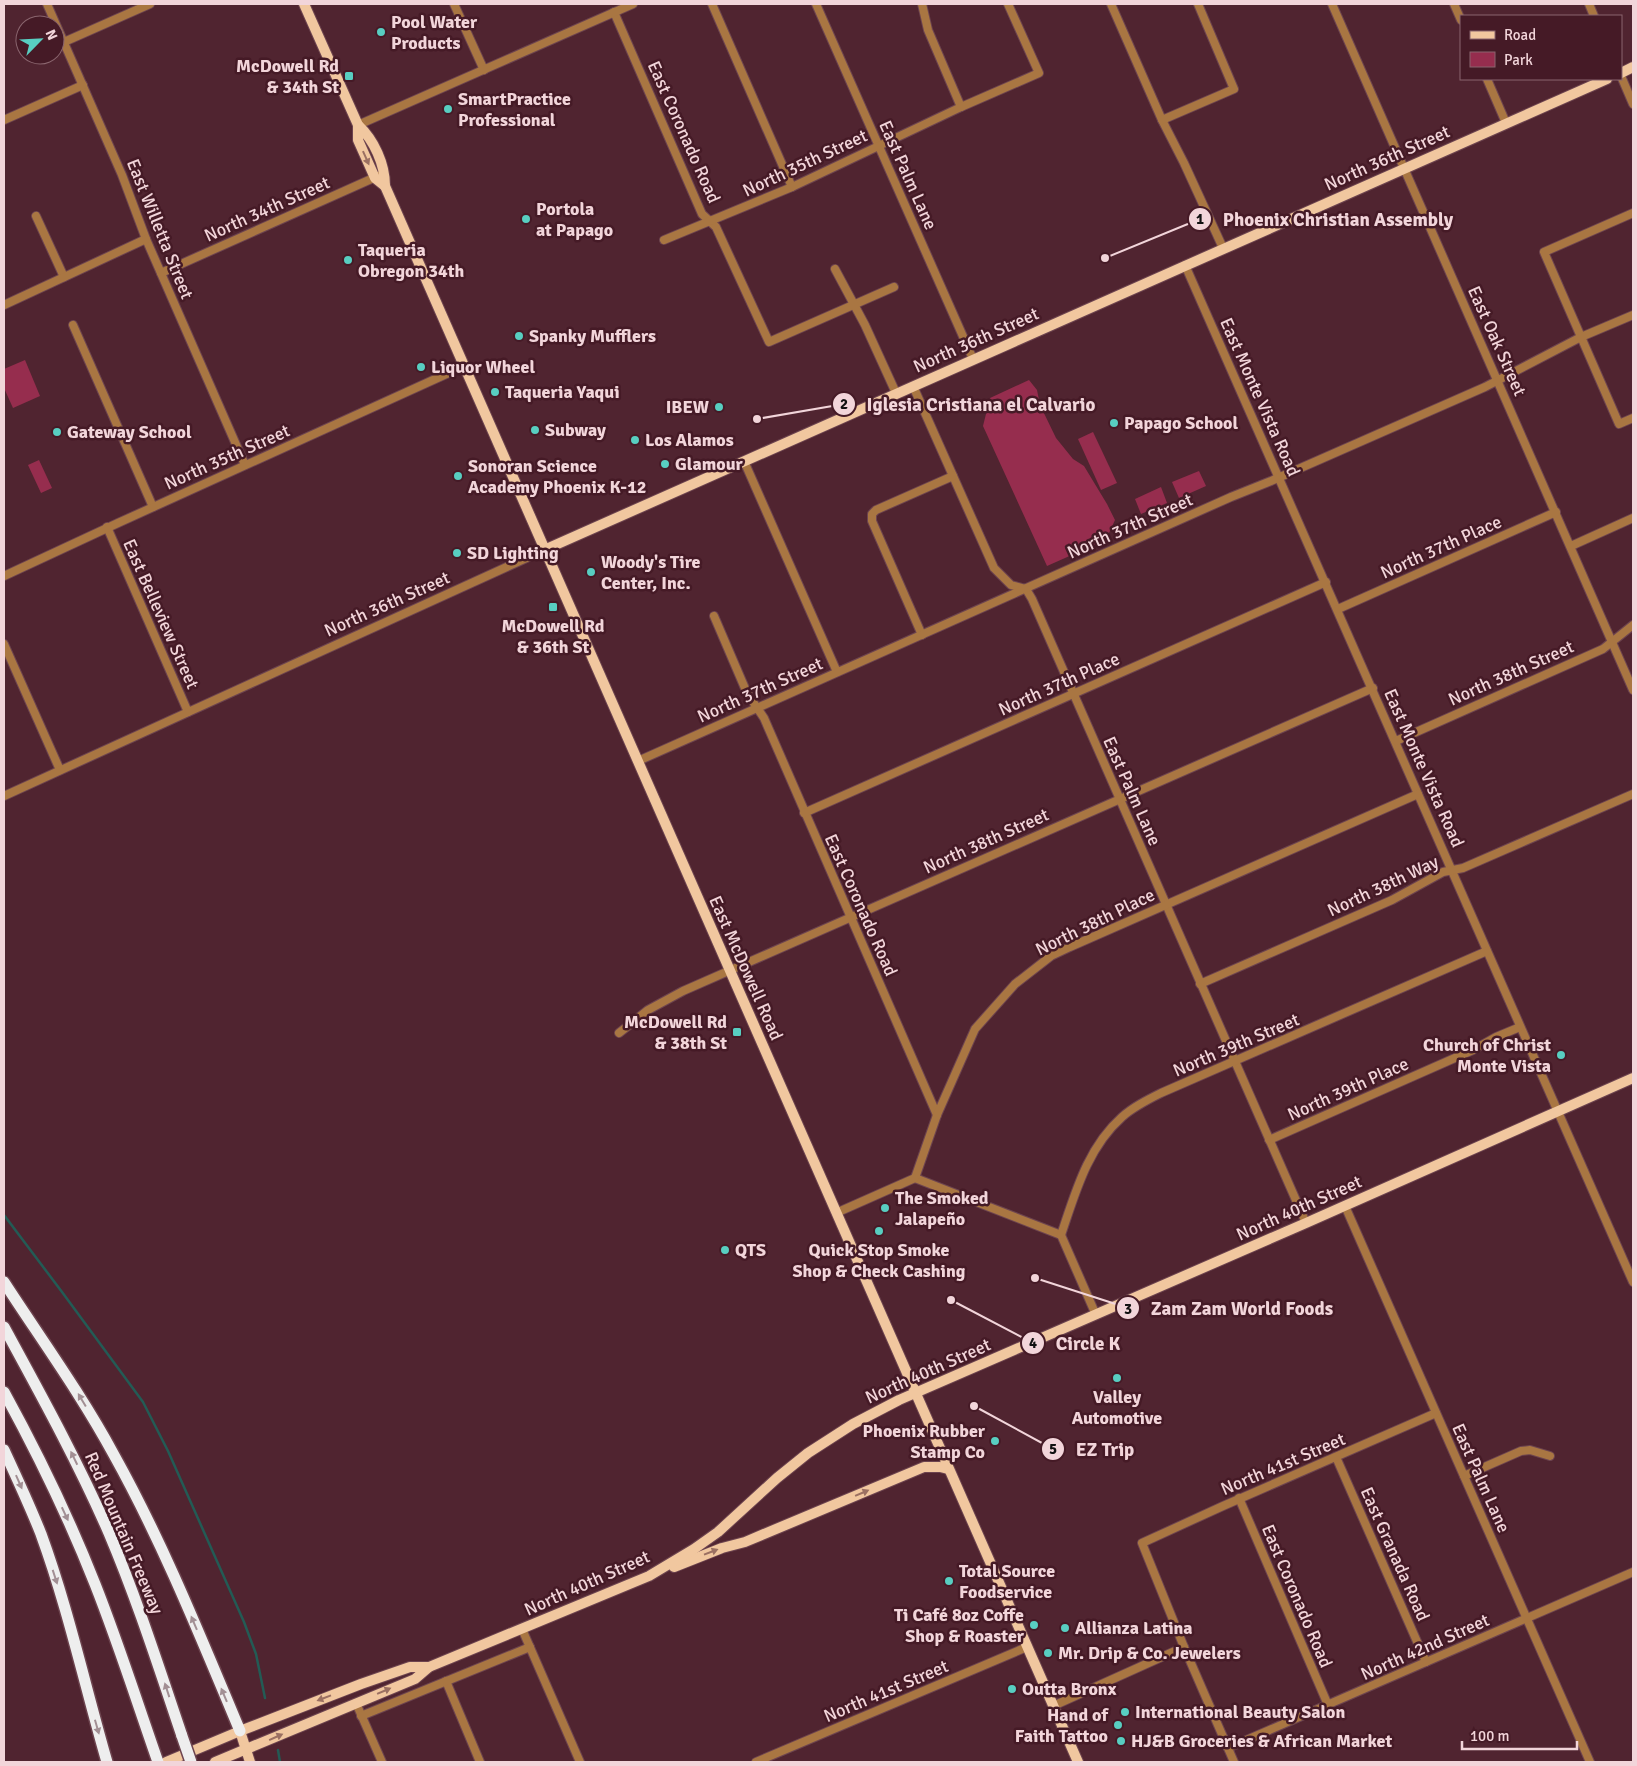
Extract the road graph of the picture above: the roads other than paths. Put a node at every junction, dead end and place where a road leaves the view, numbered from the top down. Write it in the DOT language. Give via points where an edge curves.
graph roads {
  1 [pos="150,4"];
  2 [pos="304,4"];
  3 [pos="454,4"];
  4 [pos="633,4"];
  5 [pos="712,4"];
  6 [pos="816,4"];
  7 [pos="922,4"];
  8 [pos="1008,4"];
  9 [pos="1111,4"];
  10 [pos="1198,4"];
  11 [pos="1332,4"];
  12 [pos="1454,4"];
  13 [pos="616,9"];
  14 [pos="1460,18"];
  15 [pos="65,42"];
  16 [pos="65,44"];
  17 [pos="1633,67"];
  18 [pos="484,70"];
  19 [pos="1622,73"];
  20 [pos="1622,76"];
  21 [pos="1487,80"];
  22 [pos="1605,80"];
  23 [pos="83,85"];
  24 [pos="1633,104"];
  25 [pos="961,107"];
  26 [pos="4,120"];
  27 [pos="1162,120"];
  28 [pos="1506,123"];
  29 [pos="358,124"];
  30 [pos="879,145"];
  31 [pos="1404,168"];
  32 [pos="385,173"];
  33 [pos="374,178"];
  34 [pos="385,186"];
  35 [pos="792,187"];
  36 [pos="1633,213"];
  37 [pos="36,216"];
  38 [pos="709,221"];
  39 [pos="146,240"];
  40 [pos="664,240"];
  41 [pos="1223,248"];
  42 [pos="1185,265"];
  43 [pos="835,269"];
  44 [pos="162,274"];
  45 [pos="64,277"];
  46 [pos="894,287"];
  47 [pos="4,304"];
  48 [pos="854,305"];
  49 [pos="1633,314"];
  50 [pos="73,325"];
  51 [pos="1581,337"];
  52 [pos="973,359"];
  53 [pos="464,366"];
  54 [pos="1498,380"];
  55 [pos="913,386"];
  56 [pos="896,393"];
  57 [pos="1633,418"];
  58 [pos="744,461"];
  59 [pos="245,465"];
  60 [pos="953,476"];
  61 [pos="1280,478"];
  62 [pos="153,507"];
  63 [pos="1556,512"];
  64 [pos="1633,518"];
  65 [pos="107,528"];
  66 [pos="1571,546"];
  67 [pos="544,550"];
  68 [pos="4,576"];
  69 [pos="1326,582"];
  70 [pos="1026,589"];
  71 [pos="1338,609"];
  72 [pos="714,616"];
  73 [pos="1633,625"];
  74 [pos="922,635"];
  75 [pos="1612,643"];
  76 [pos="4,644"];
  77 [pos="837,672"];
  78 [pos="1372,688"];
  79 [pos="1633,690"];
  80 [pos="1073,694"];
  81 [pos="757,708"];
  82 [pos="188,712"];
  83 [pos="1396,741"];
  84 [pos="638,761"];
  85 [pos="60,770"];
  86 [pos="1418,794"];
  87 [pos="1633,794"];
  88 [pos="4,796"];
  89 [pos="1119,799"];
  90 [pos="804,813"];
  91 [pos="1452,870"];
  92 [pos="1166,905"];
  93 [pos="851,918"];
  94 [pos="1487,952"];
  95 [pos="729,971"];
  96 [pos="1200,984"];
  97 [pos="1520,1027"];
  98 [pos="619,1033"];
  99 [pos="1235,1062"];
  100 [pos="1633,1078"];
  101 [pos="1558,1111"];
  102 [pos="937,1115"];
  103 [pos="1269,1140"];
  104 [pos="914,1178"];
  105 [pos="1345,1206"];
  106 [pos="836,1213"];
  107 [pos="1306,1223"];
  108 [pos="1061,1236"];
  109 [pos="4,1282"];
  110 [pos="1633,1282"];
  111 [pos="1096,1315"];
  112 [pos="4,1327"];
  113 [pos="4,1392"];
  114 [pos="915,1393"];
  115 [pos="1436,1413"];
  116 [pos="4,1450"];
  117 [pos="1550,1456"];
  118 [pos="1336,1457"];
  119 [pos="948,1469"];
  120 [pos="1464,1476"];
  121 [pos="1239,1498"];
  122 [pos="1633,1572"];
  123 [pos="649,1576"];
  124 [pos="1525,1619"];
  125 [pos="522,1629"];
  126 [pos="530,1647"];
  127 [pos="1027,1647"];
  128 [pos="1184,1647"];
  129 [pos="1426,1662"];
  130 [pos="429,1667"];
  131 [pos="446,1681"];
  132 [pos="356,1703"];
  133 [pos="1053,1706"];
  134 [pos="1328,1706"];
  135 [pos="361,1716"];
  136 [pos="240,1731"];
  137 [pos="1228,1748"];
  138 [pos="246,1749"];
  139 [pos="107,1762"];
  140 [pos="158,1762"];
  141 [pos="166,1762"];
  142 [pos="191,1762"];
  143 [pos="215,1762"];
  144 [pos="250,1762"];
  145 [pos="382,1762"];
  146 [pos="480,1762"];
  147 [pos="580,1762"];
  148 [pos="756,1762"];
  149 [pos="1078,1762"];
  150 [pos="1234,1762"];
  151 [pos="1590,1762"];
  1 -- 15 [label="street"];
  2 -- 29 [label="main road, East McDowell Road"];
  3 -- 18 [label="street"];
  4 -- 13 [label="street"];
  5 -- 35 [label="street"];
  6 -- 30 [label="street, East Palm Lane"];
  7 -- 25 [label="street" via="928,30"];
  8 -- 25 [label="street, North 35th Street" via="1039,73"];
  9 -- 27 [label="street"];
  10 -- 27 [label="street" via="1234,88"];
  11 -- 31 [label="street, East Oak Street"];
  12 -- 14 [label="street"];
  13 -- 18 [label="street"];
  13 -- 38 [label="street, East Coronado Road" via="702,214"];
  16 -- 23 [label="street, East Willetta Street"];
  17 -- 19 [label="main road"];
  18 -- 29 [label="street"];
  20 -- 24 [label="street"];
  21 -- 28 [label="street"];
  22 -- 28 [label="main road, North 36th Street"];
  23 -- 26 [label="street"];
  23 -- 39 [label="street, East Willetta Street"];
  25 -- 30 [label="street, North 35th Street"];
  27 -- 41 [label="street"];
  28 -- 31 [label="main road, North 36th Street"];
  29 -- 32 [label="main road, East McDowell Road" via="369,135"];
  29 -- 33 [label="main road, East McDowell Road, one-way" via="358,140"];
  30 -- 35 [label="street, North 35th Street"];
  30 -- 52 [label="street, East Palm Lane"];
  31 -- 41 [label="main road, North 36th Street"];
  31 -- 54 [label="street, East Oak Street"];
  32 -- 33 [label="street, North 34th Street"];
  32 -- 34 [label="main road, East McDowell Road"];
  33 -- 34 [label="main road"];
  33 -- 44 [label="street, North 34th Street"];
  34 -- 53 [label="main road, East McDowell Road"];
  35 -- 38 [label="street, North 35th Street"];
  36 -- 51 [label="street" via="1544,252"];
  37 -- 45 [label="street"];
  38 -- 40 [label="street, North 35th Street"];
  38 -- 48 [label="street, East Coronado Road" via="716,227 770,342"];
  39 -- 44 [label="street, East Willetta Street"];
  39 -- 45 [label="street"];
  41 -- 42 [label="main road, North 36th Street"];
  42 -- 52 [label="main road, North 36th Street"];
  42 -- 61 [label="street, East Monte Vista Road"];
  43 -- 48 [label="street"];
  44 -- 59 [label="street, East Willetta Street"];
  45 -- 47 [label="street"];
  46 -- 48 [label="street"];
  48 -- 56 [label="street"];
  49 -- 51 [label="street, North 37th Street"];
  50 -- 62 [label="street"];
  51 -- 54 [label="street, North 37th Street"];
  51 -- 57 [label="street" via="1619,424"];
  52 -- 55 [label="main road, North 36th Street"];
  53 -- 59 [label="street, North 35th Street"];
  53 -- 67 [label="main road, East McDowell Road"];
  54 -- 61 [label="street, North 37th Street"];
  54 -- 63 [label="street, East Oak Street"];
  55 -- 56 [label="main road, North 36th Street"];
  55 -- 60 [label="street"];
  56 -- 58 [label="main road, North 36th Street"];
  58 -- 67 [label="main road, North 36th Street"];
  58 -- 77 [label="street"];
  59 -- 62 [label="street, North 35th Street"];
  60 -- 70 [label="street" via="994,568 1011,585"];
  60 -- 74 [label="street" via="872,514 872,522"];
  61 -- 69 [label="street, East Monte Vista Road"];
  61 -- 70 [label="street, North 37th Street"];
  62 -- 65 [label="street, North 35th Street"];
  63 -- 66 [label="street, East Oak Street"];
  63 -- 71 [label="street, North 37th Place"];
  64 -- 66 [label="street"];
  65 -- 68 [label="street, North 35th Street"];
  65 -- 82 [label="street, East Belleview Street"];
  66 -- 75 [label="street, East Oak Street"];
  67 -- 82 [label="street, North 36th Street"];
  67 -- 84 [label="main road, East McDowell Road"];
  69 -- 71 [label="street, East Monte Vista Road"];
  69 -- 80 [label="street, North 37th Place"];
  70 -- 74 [label="street, North 37th Street"];
  70 -- 80 [label="street, East Palm Lane"];
  71 -- 78 [label="street, East Monte Vista Road"];
  72 -- 81 [label="street, East Coronado Road" via="747,693"];
  73 -- 75 [label="street, North 38th Street"];
  74 -- 77 [label="street, North 37th Street"];
  75 -- 79 [label="street, East Oak Street"];
  75 -- 83 [label="street, North 38th Street"];
  76 -- 85 [label="street"];
  77 -- 81 [label="street, North 37th Street"];
  78 -- 83 [label="street, East Monte Vista Road"];
  78 -- 89 [label="street, North 38th Street"];
  80 -- 89 [label="street, East Palm Lane"];
  80 -- 90 [label="street, North 37th Place"];
  81 -- 84 [label="street, North 37th Street"];
  81 -- 90 [label="street, East Coronado Road"];
  82 -- 85 [label="street, North 36th Street"];
  83 -- 86 [label="street, East Monte Vista Road"];
  84 -- 95 [label="main road, East McDowell Road"];
  85 -- 88 [label="street, North 36th Street"];
  86 -- 91 [label="street, East Monte Vista Road"];
  86 -- 92 [label="street, North 38th Place"];
  87 -- 91 [label="street, North 38th Way"];
  89 -- 92 [label="street, East Palm Lane"];
  89 -- 93 [label="street, North 38th Street"];
  90 -- 93 [label="street, East Coronado Road"];
  91 -- 94 [label="street, East Monte Vista Road"];
  91 -- 96 [label="street, North 38th Way" via="1392,900"];
  92 -- 96 [label="street, East Palm Lane"];
  92 -- 102 [label="street, North 38th Place" via="1051,956 1015,984 975,1029"];
  93 -- 95 [label="street, North 38th Street"];
  93 -- 102 [label="street, East Coronado Road"];
  94 -- 97 [label="street, East Monte Vista Road"];
  94 -- 99 [label="street, North 39th Street"];
  95 -- 98 [label="street, North 38th Street" via="665,999"];
  95 -- 106 [label="main road, East McDowell Road"];
  96 -- 99 [label="street, East Palm Lane"];
  97 -- 101 [label="street, East Monte Vista Road"];
  97 -- 103 [label="street, North 39th Place"];
  99 -- 103 [label="street, East Palm Lane"];
  99 -- 108 [label="street, North 39th Street" via="1140,1104 1106,1133 1082,1173"];
  100 -- 101 [label="main road, North 40th Street"];
  101 -- 105 [label="main road, North 40th Street"];
  101 -- 110 [label="street, East Monte Vista Road"];
  102 -- 104 [label="street, North 38th Place"];
  103 -- 107 [label="street, East Palm Lane"];
  104 -- 106 [label="street"];
  104 -- 108 [label="street"];
  105 -- 107 [label="main road, North 40th Street"];
  105 -- 115 [label="street, East Palm Lane"];
  106 -- 114 [label="main road, East McDowell Road"];
  107 -- 111 [label="main road, North 40th Street"];
  108 -- 111 [label="street"];
  136 -- 109 [label="highway, one-way" via="162,1549 126,1476 77,1391"];
  111 -- 114 [label="main road, North 40th Street"];
  142 -- 112 [label="highway, Red Mountain Freeway, one-way, bridge" via="109,1534 63,1436"];
  113 -- 140 [label="highway, one-way" via="46,1472 84,1557"];
  114 -- 119 [label="main road, East McDowell Road"];
  114 -- 123 [label="main road, North 40th Street" via="853,1424 808,1453 718,1532"];
  115 -- 118 [label="street, North 41st Street"];
  115 -- 120 [label="street, East Palm Lane"];
  116 -- 139 [label="highway, one-way" via="37,1524 52,1569"];
  117 -- 120 [label="street" via="1530,1450 1520,1451"];
  118 -- 121 [label="street, North 41st Street"];
  118 -- 129 [label="street, East Granada Road"];
  123 -- 119 [label="main road, one-way" via="745,1542 924,1467"];
  119 -- 127 [label="main road, East McDowell Road"];
  120 -- 124 [label="street, East Palm Lane"];
  121 -- 128 [label="street, North 41st Street" via="1142,1543"];
  121 -- 134 [label="street, East Coronado Road"];
  122 -- 124 [label="street, North 42nd Street"];
  123 -- 125 [label="main road, North 40th Street"];
  124 -- 129 [label="street, North 42nd Street"];
  124 -- 151 [label="street, East Palm Lane"];
  125 -- 126 [label="street"];
  125 -- 130 [label="main road, North 40th Street"];
  126 -- 131 [label="street"];
  126 -- 147 [label="street"];
  127 -- 133 [label="main road, East McDowell Road"];
  127 -- 148 [label="street, North 41st Street"];
  128 -- 133 [label="street"];
  128 -- 137 [label="street"];
  129 -- 134 [label="street, North 42nd Street"];
  132 -- 130 [label="main road, North 40th Street, one-way" via="414,1678"];
  130 -- 136 [label="main road, North 40th Street, one-way" via="410,1667"];
  131 -- 135 [label="street"];
  131 -- 146 [label="street"];
  132 -- 135 [label="street"];
  138 -- 132 [label="main road, North 40th Street, one-way"];
  133 -- 149 [label="main road, East McDowell Road"];
  134 -- 137 [label="street, North 42nd Street"];
  135 -- 145 [label="street"];
  136 -- 138 [label="main road"];
  136 -- 141 [label="main road, North 40th Street"];
  137 -- 150 [label="street"];
  138 -- 143 [label="main road, North 40th Street"];
  138 -- 144 [label="main road"];
}
